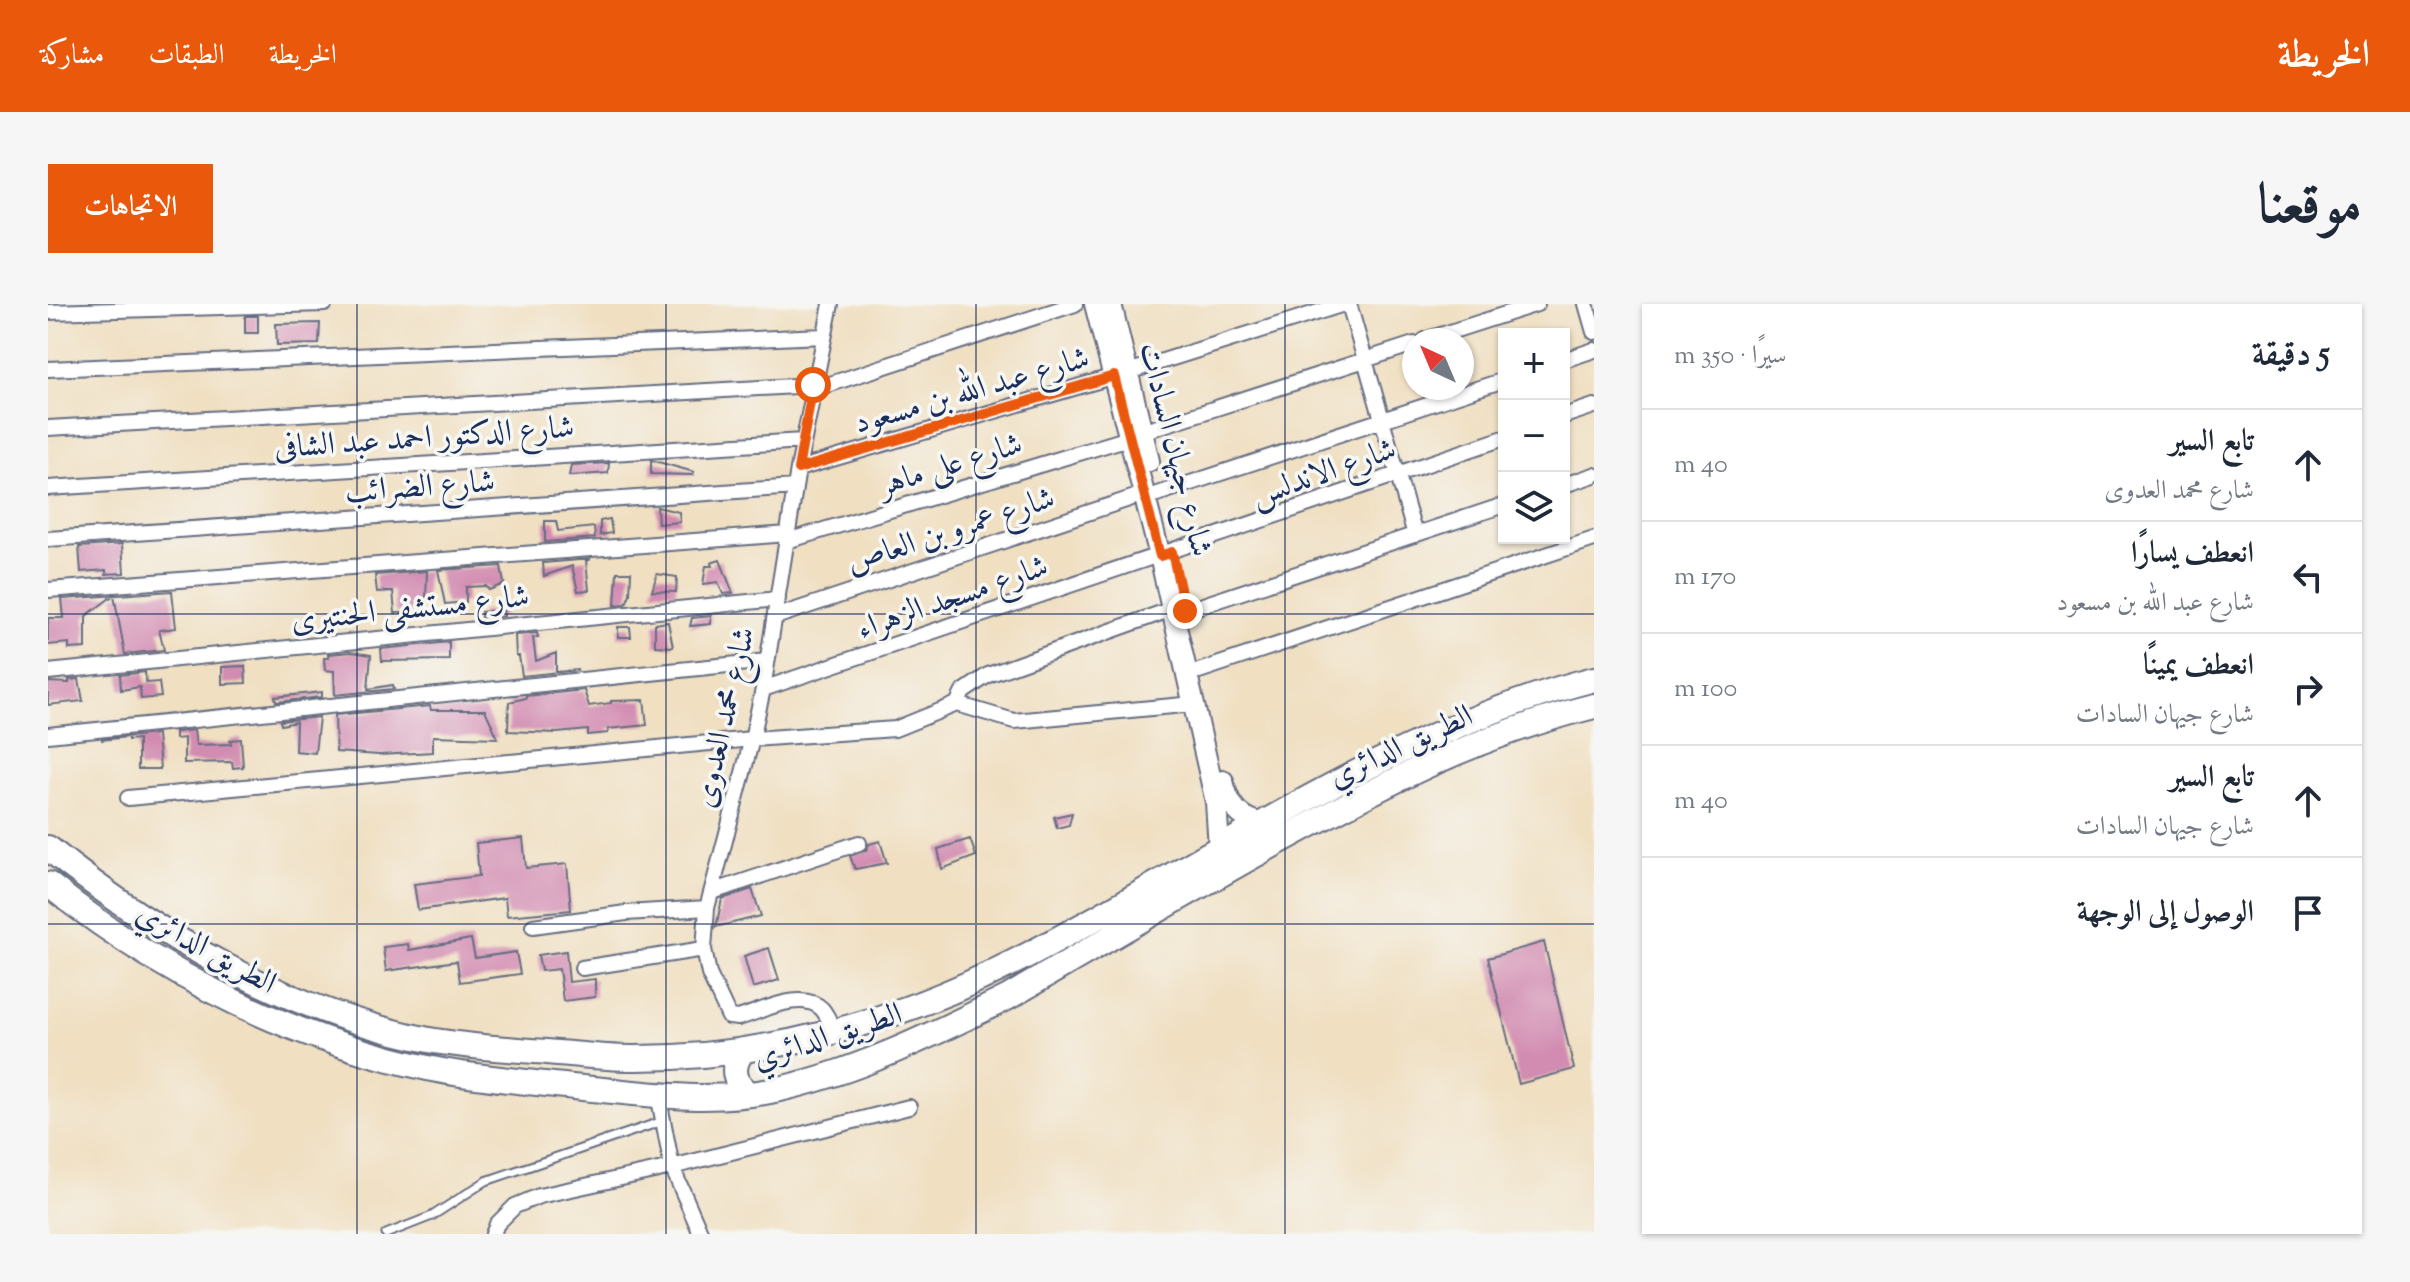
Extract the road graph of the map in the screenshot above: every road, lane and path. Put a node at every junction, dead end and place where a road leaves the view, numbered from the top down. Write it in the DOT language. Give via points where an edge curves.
graph roads {
  1 [pos="325,304"];
  2 [pos="831,304"];
  3 [pos="1075,304"];
  4 [pos="1095,304"];
  5 [pos="1111,304"];
  6 [pos="1346,304"];
  7 [pos="1537,304"];
  8 [pos="1586,304"];
  9 [pos="48,312"];
  10 [pos="1462,328"];
  11 [pos="1594,332"];
  12 [pos="824,336"];
  13 [pos="1402,348"];
  14 [pos="1594,350"];
  15 [pos="1570,358"];
  16 [pos="1365,360"];
  17 [pos="48,369"];
  18 [pos="1121,374"];
  19 [pos="1498,382"];
  20 [pos="813,388"];
  21 [pos="1594,406"];
  22 [pos="1570,414"];
  23 [pos="1382,420"];
  24 [pos="48,428"];
  25 [pos="1136,435"];
  26 [pos="1498,440"];
  27 [pos="803,441"];
  28 [pos="798,469"];
  29 [pos="1398,475"];
  30 [pos="1594,475"];
  31 [pos="1570,483"];
  32 [pos="795,487"];
  33 [pos="48,488"];
  34 [pos="1151,494"];
  35 [pos="1498,507"];
  36 [pos="1415,535"];
  37 [pos="788,537"];
  38 [pos="48,539"];
  39 [pos="1594,539"];
  40 [pos="1166,554"];
  41 [pos="48,590"];
  42 [pos="778,599"];
  43 [pos="1179,610"];
  44 [pos="775,617"];
  45 [pos="767,661"];
  46 [pos="1199,671"];
  47 [pos="48,672"];
  48 [pos="1594,679"];
  49 [pos="763,689"];
  50 [pos="957,704"];
  51 [pos="1194,704"];
  52 [pos="1594,706"];
  53 [pos="48,735"];
  54 [pos="752,739"];
  55 [pos="128,798"];
  56 [pos="1263,824"];
  57 [pos="859,843"];
  58 [pos="48,848"];
  59 [pos="1219,848"];
  60 [pos="48,884"];
  61 [pos="712,892"];
  62 [pos="707,908"];
  63 [pos="533,926"];
  64 [pos="704,949"];
  65 [pos="582,968"];
  66 [pos="834,1031"];
  67 [pos="742,1052"];
  68 [pos="626,1058"];
  69 [pos="629,1092"];
  70 [pos="658,1094"];
  71 [pos="751,1094"];
  72 [pos="909,1107"];
  73 [pos="663,1121"];
  74 [pos="672,1167"];
  75 [pos="386,1234"];
  76 [pos="493,1234"];
  77 [pos="701,1234"];
  1 -- 9 [label="street"];
  2 -- 12 [label="street, شارع محمد العدوى"];
  3 -- 20 [label="street"];
  4 -- 18 [label="main road, شارع جيهان السادات"];
  5 -- 18 [label="main road, شارع جيهان السادات"];
  6 -- 16 [label="street"];
  6 -- 18 [label="street, شارع عبد الله بن مسعود"];
  7 -- 10 [label="street"];
  8 -- 11 [label="street"];
  12 -- 17 [label="street"];
  12 -- 20 [label="street, شارع محمد العدوى"];
  13 -- 16 [label="street, شارع على ماهر"];
  14 -- 15 [label="street"];
  16 -- 23 [label="street"];
  16 -- 25 [label="street, شارع على ماهر"];
  18 -- 25 [label="main road, شارع جيهان السادات"];
  18 -- 28 [label="street, شارع عبد الله بن مسعود"];
  19 -- 23 [label="street, شارع عمرو بن العاص"];
  20 -- 24 [label="street"];
  20 -- 27 [label="street, شارع محمد العدوى"];
  21 -- 22 [label="street"];
  23 -- 29 [label="street"];
  23 -- 34 [label="street, شارع عمرو بن العاص"];
  25 -- 34 [label="main road, شارع جيهان السادات"];
  25 -- 37 [label="street, شارع على ماهر"];
  26 -- 29 [label="street, شارع الاندلس"];
  27 -- 28 [label="street, شارع محمد العدوى"];
  27 -- 33 [label="street, شارع الدكتور احمد عبد الشافى"];
  28 -- 32 [label="street, شارع محمد العدوى"];
  29 -- 36 [label="street"];
  29 -- 40 [label="street, شارع الاندلس"];
  30 -- 31 [label="street"];
  32 -- 37 [label="street, شارع محمد العدوى"];
  32 -- 38 [label="street, شارع الضرائب"];
  34 -- 40 [label="main road, شارع جيهان السادات"];
  34 -- 44 [label="street, شارع عمرو بن العاص"];
  35 -- 36 [label="street"];
  36 -- 43 [label="street"];
  37 -- 41 [label="street, شارع على ماهر"];
  37 -- 42 [label="street, شارع محمد العدوى"];
  39 -- 46 [label="street"];
  40 -- 43 [label="main road, شارع جيهان السادات"];
  40 -- 49 [label="street, شارع مسجد الزهراء"];
  42 -- 44 [label="street, شارع محمد العدوى"];
  42 -- 47 [label="street, شارع مستشفى الحنتيرى"];
  43 -- 46 [label="main road, شارع جيهان السادات"];
  43 -- 50 [label="street" via="988,675 963,692"];
  43 -- 51 [label="main road, شارع جيهان السادات"];
  44 -- 45 [label="street, شارع محمد العدوى"];
  45 -- 49 [label="street, شارع محمد العدوى"];
  45 -- 53 [label="street"];
  46 -- 56 [label="main road, شارع جيهان السادات" via="1228,799 1242,816"];
  48 -- 56 [label="highway, الطريق الدائري" via="1522,699 1446,729"];
  49 -- 54 [label="street, شارع محمد العدوى"];
  50 -- 51 [label="street" via="1014,721"];
  50 -- 54 [label="street" via="895,729"];
  51 -- 59 [label="main road, شارع جيهان السادات" via="1216,802"];
  52 -- 71 [label="highway, الطريق الدائري" via="1508,730 1413,770 969,1017 837,1071"];
  54 -- 55 [label="street"];
  54 -- 61 [label="street, شارع محمد العدوى"];
  56 -- 59 [label="highway, الطريق الدائري"];
  57 -- 61 [label="street"];
  58 -- 68 [label="highway, الطريق الدائري" via="182,942 335,1014 454,1044"];
  59 -- 66 [label="highway, الطريق الدائري" via="981,978"];
  60 -- 69 [label="highway, الطريق الدائري" via="172,971 294,1029 435,1070"];
  61 -- 62 [label="street, شارع محمد العدوى"];
  62 -- 63 [label="street"];
  62 -- 64 [label="street, شارع محمد العدوى"];
  64 -- 65 [label="street"];
  64 -- 66 [label="street, شارع محمد العدوى" via="729,1017 806,1001 820,1007"];
  66 -- 67 [label="highway, الطريق الدائري"];
  67 -- 68 [label="highway, الطريق الدائري"];
  67 -- 71 [label="highway" via="734,1072"];
  68 -- 69 [label="highway" via="637,1065 640,1077"];
  69 -- 70 [label="highway, الطريق الدائري"];
  70 -- 71 [label="highway, الطريق الدائري"];
  70 -- 73 [label="street"];
  72 -- 74 [label="street"];
  73 -- 74 [label="street"];
  73 -- 75 [label="lane" via="486,1181 432,1216"];
  74 -- 76 [label="street" via="539,1196 515,1206"];
  74 -- 77 [label="street"];
}
